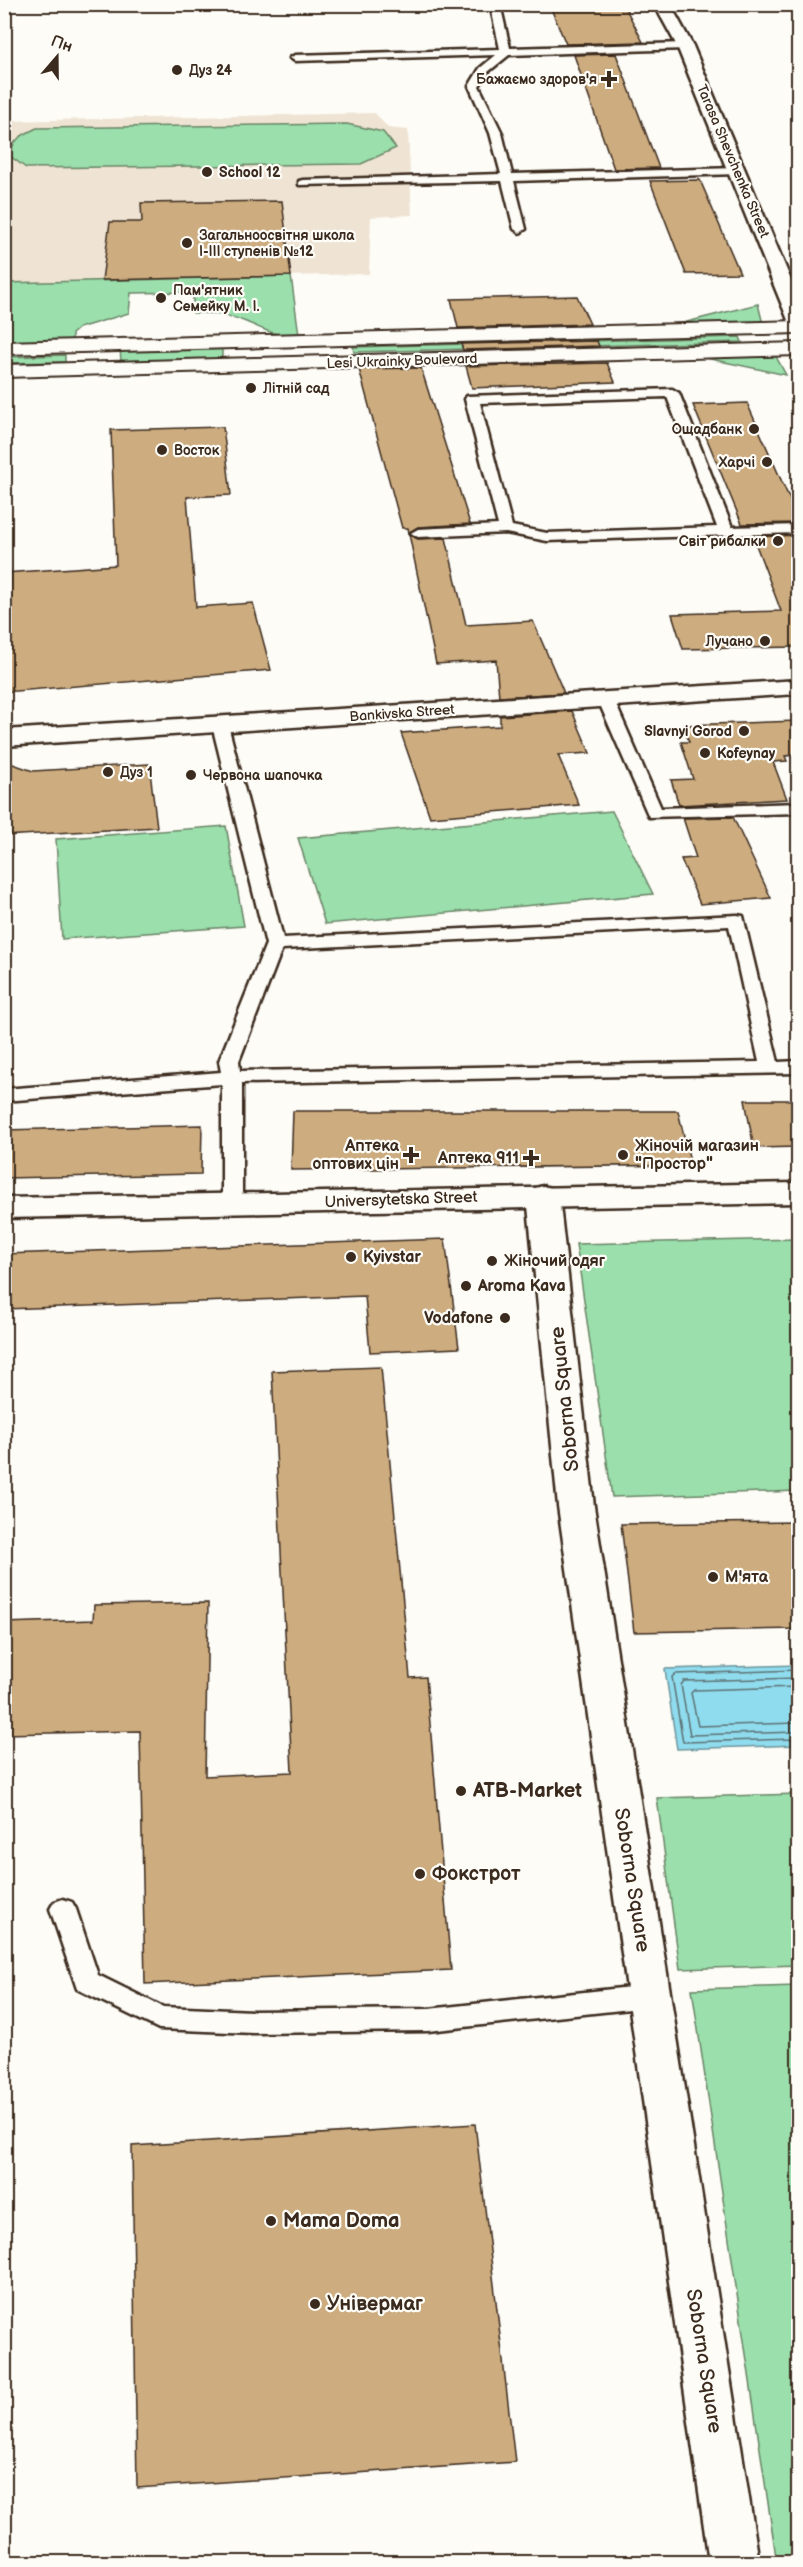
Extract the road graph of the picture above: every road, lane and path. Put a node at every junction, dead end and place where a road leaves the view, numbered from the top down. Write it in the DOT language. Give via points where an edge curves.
graph roads {
  1 [pos="495,4"];
  2 [pos="662,4"];
  3 [pos="685,46"];
  4 [pos="506,52"];
  5 [pos="296,58"];
  6 [pos="738,171"];
  7 [pos="509,177"];
  8 [pos="303,183"];
  9 [pos="520,230"];
  10 [pos="798,320"];
  11 [pos="798,327"];
  12 [pos="4,348"];
  13 [pos="798,349"];
  14 [pos="4,371"];
  15 [pos="798,528"];
  16 [pos="506,529"];
  17 [pos="726,531"];
  18 [pos="418,533"];
  19 [pos="798,687"];
  20 [pos="606,700"];
  21 [pos="220,725"];
  22 [pos="4,738"];
  23 [pos="798,807"];
  24 [pos="275,944"];
  25 [pos="798,1067"];
  26 [pos="770,1068"];
  27 [pos="232,1077"];
  28 [pos="4,1095"];
  29 [pos="798,1193"];
  30 [pos="543,1196"];
  31 [pos="232,1205"];
  32 [pos="4,1208"];
  33 [pos="63,1909"];
  34 [pos="649,1996"];
  35 [pos="734,2562"];
  1 -- 4 [label="lane"];
  2 -- 3 [label="street, Tarasa Shevchenka Street"];
  3 -- 4 [label="lane"];
  3 -- 6 [label="street, Tarasa Shevchenka Street"];
  4 -- 5 [label="lane"];
  4 -- 7 [label="lane" via="484,70 474,86 496,133"];
  6 -- 7 [label="lane"];
  6 -- 10 [label="street, Tarasa Shevchenka Street"];
  7 -- 8 [label="lane"];
  7 -- 9 [label="lane"];
  11 -- 12 [label="street, Lesi Ukrainky Boulevard"];
  13 -- 14 [label="street, Lesi Ukrainky Boulevard"];
  15 -- 17 [label="lane"];
  16 -- 17 [label="lane" via="546,537"];
  16 -- 17 [label="lane" via="472,399 672,393"];
  16 -- 18 [label="lane"];
  19 -- 20 [label="street, Bankivska Street"];
  20 -- 21 [label="street, Bankivska Street"];
  20 -- 23 [label="lane" via="655,813"];
  21 -- 22 [label="street, Bankivska Street"];
  21 -- 24 [label="lane"];
  24 -- 26 [label="lane" via="737,920"];
  24 -- 27 [label="lane" via="229,1061"];
  25 -- 26 [label="lane"];
  26 -- 27 [label="lane"];
  27 -- 28 [label="lane"];
  27 -- 31 [label="lane"];
  29 -- 30 [label="street, Universytetska Street"];
  30 -- 31 [label="street, Universytetska Street"];
  30 -- 34 [label="street, Soborna Square" via="576,1506"];
  31 -- 32 [label="street, Universytetska Street"];
  33 -- 34 [label="lane" via="87,1982 159,2018 253,2022 428,2020"];
  34 -- 35 [label="street, Soborna Square"];
}
